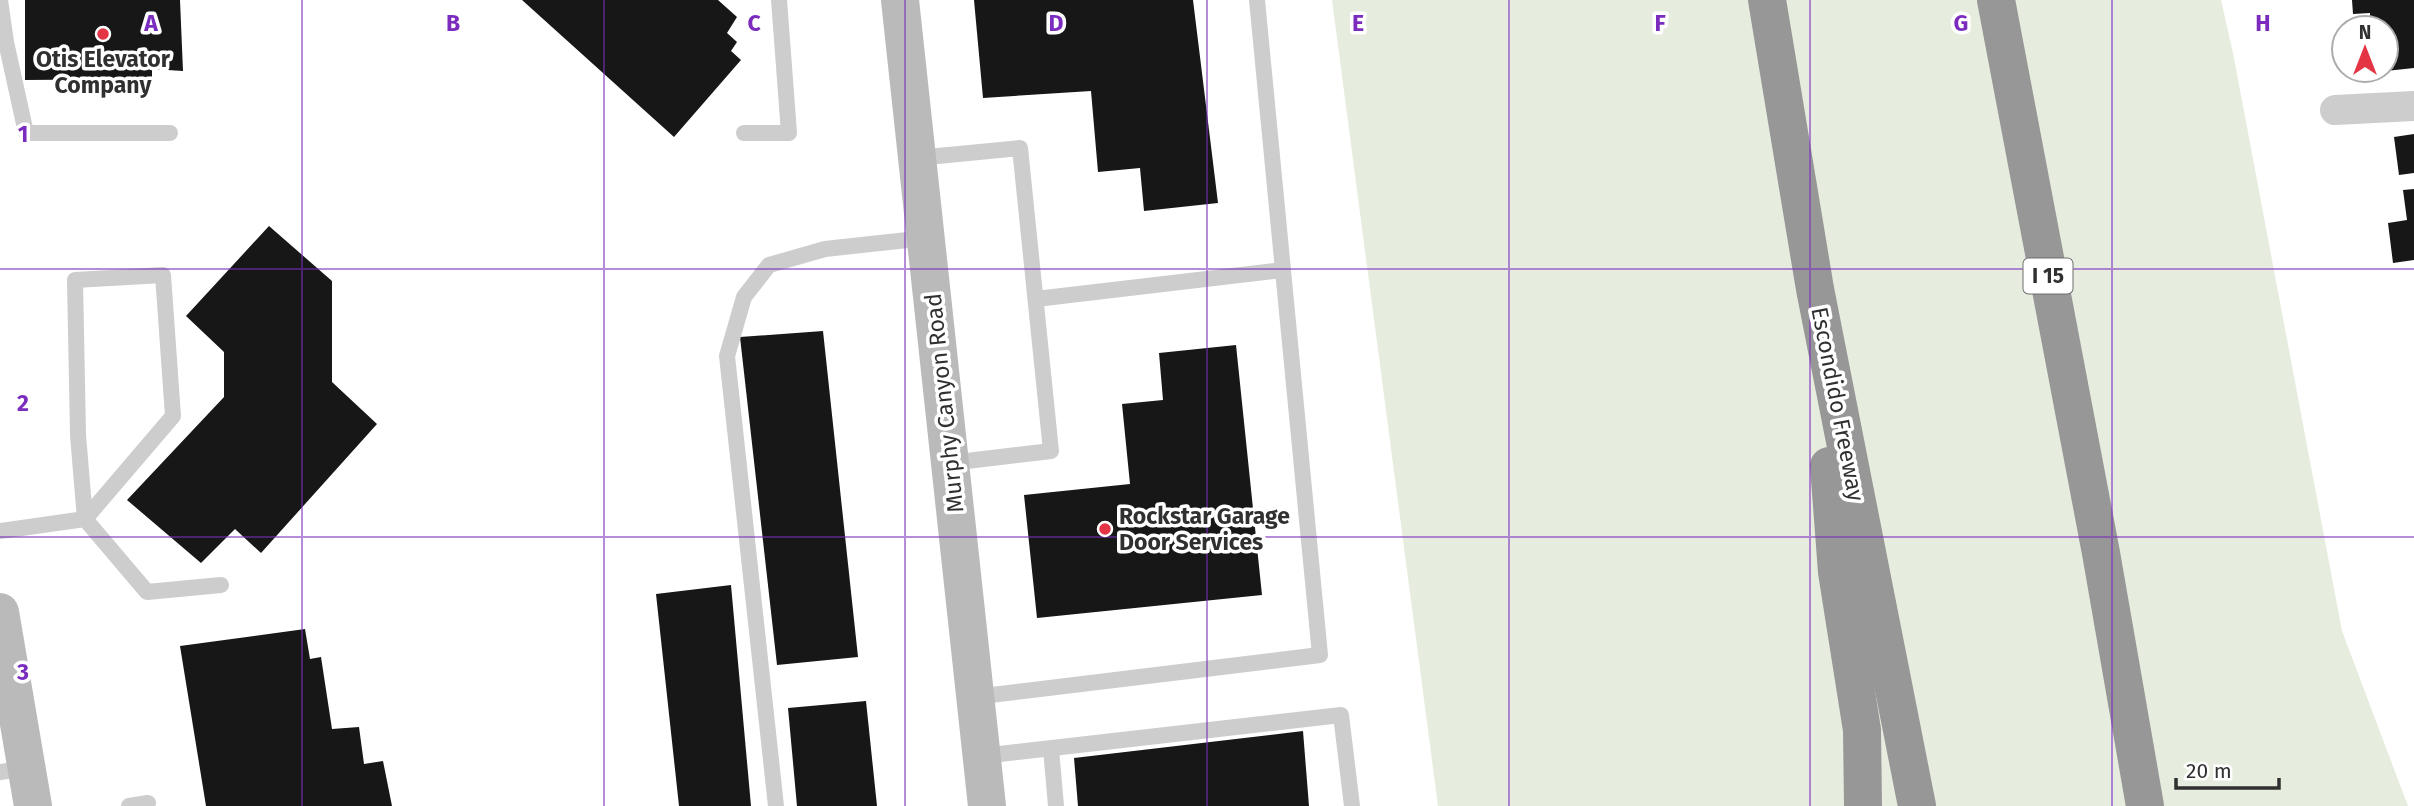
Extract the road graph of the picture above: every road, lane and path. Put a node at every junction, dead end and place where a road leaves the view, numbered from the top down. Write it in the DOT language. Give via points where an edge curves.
graph roads {
  1 [pos="0,0"];
  2 [pos="779,0"];
  3 [pos="900,0"];
  4 [pos="1257,0"];
  5 [pos="1767,0"];
  6 [pos="1996,0"];
  7 [pos="3,42"];
  8 [pos="2414,106"];
  9 [pos="2334,110"];
  10 [pos="170,133"];
  11 [pos="744,133"];
  12 [pos="917,158"];
  13 [pos="926,238"];
  14 [pos="1283,270"];
  15 [pos="1815,289"];
  16 [pos="1036,299"];
  17 [pos="950,463"];
  18 [pos="85,519"];
  19 [pos="0,531"];
  20 [pos="2101,553"];
  21 [pos="221,584"];
  22 [pos="0,612"];
  23 [pos="975,697"];
  24 [pos="1051,749"];
  25 [pos="982,756"];
  26 [pos="13,770"];
  27 [pos="148,803"];
  28 [pos="33,806"];
  29 [pos="128,806"];
  30 [pos="776,806"];
  31 [pos="988,806"];
  32 [pos="1056,806"];
  33 [pos="1352,806"];
  34 [pos="1863,806"];
  35 [pos="1917,806"];
  36 [pos="2145,806"];
  37 [pos="2171,806"];
  1 -- 7 [label="lane"];
  2 -- 11 [label="lane" via="789,133"];
  3 -- 12 [label="main road, Murphy Canyon Road"];
  4 -- 14 [label="lane"];
  5 -- 15 [label="highway, Escondido Freeway"];
  6 -- 20 [label="highway, I 15"];
  7 -- 10 [label="lane" via="26,133"];
  8 -- 9 [label="street"];
  12 -- 13 [label="main road, Murphy Canyon Road"];
  12 -- 16 [label="lane" via="1020,148"];
  13 -- 17 [label="main road, Murphy Canyon Road"];
  13 -- 30 [label="lane" via="825,249 769,265 744,297 727,356"];
  14 -- 16 [label="lane"];
  14 -- 23 [label="lane" via="1320,655"];
  15 -- 34 [label="highway" via="1837,572 1862,730"];
  15 -- 35 [label="highway, Escondido Freeway"];
  16 -- 17 [label="lane" via="1051,451"];
  17 -- 23 [label="main road, Murphy Canyon Road"];
  18 -- 18 [label="lane" via="75,280 163,275 173,416"];
  18 -- 19 [label="lane"];
  18 -- 21 [label="lane" via="147,592"];
  20 -- 36 [label="highway, I 15"];
  20 -- 37 [label="highway"];
  22 -- 26 [label="main road"];
  23 -- 25 [label="main road, Murphy Canyon Road"];
  24 -- 25 [label="lane"];
  24 -- 32 [label="lane"];
  24 -- 33 [label="lane" via="1340,715"];
  25 -- 31 [label="main road, Murphy Canyon Road"];
  26 -- 28 [label="main road"];
  27 -- 29 [label="lane"];
}
